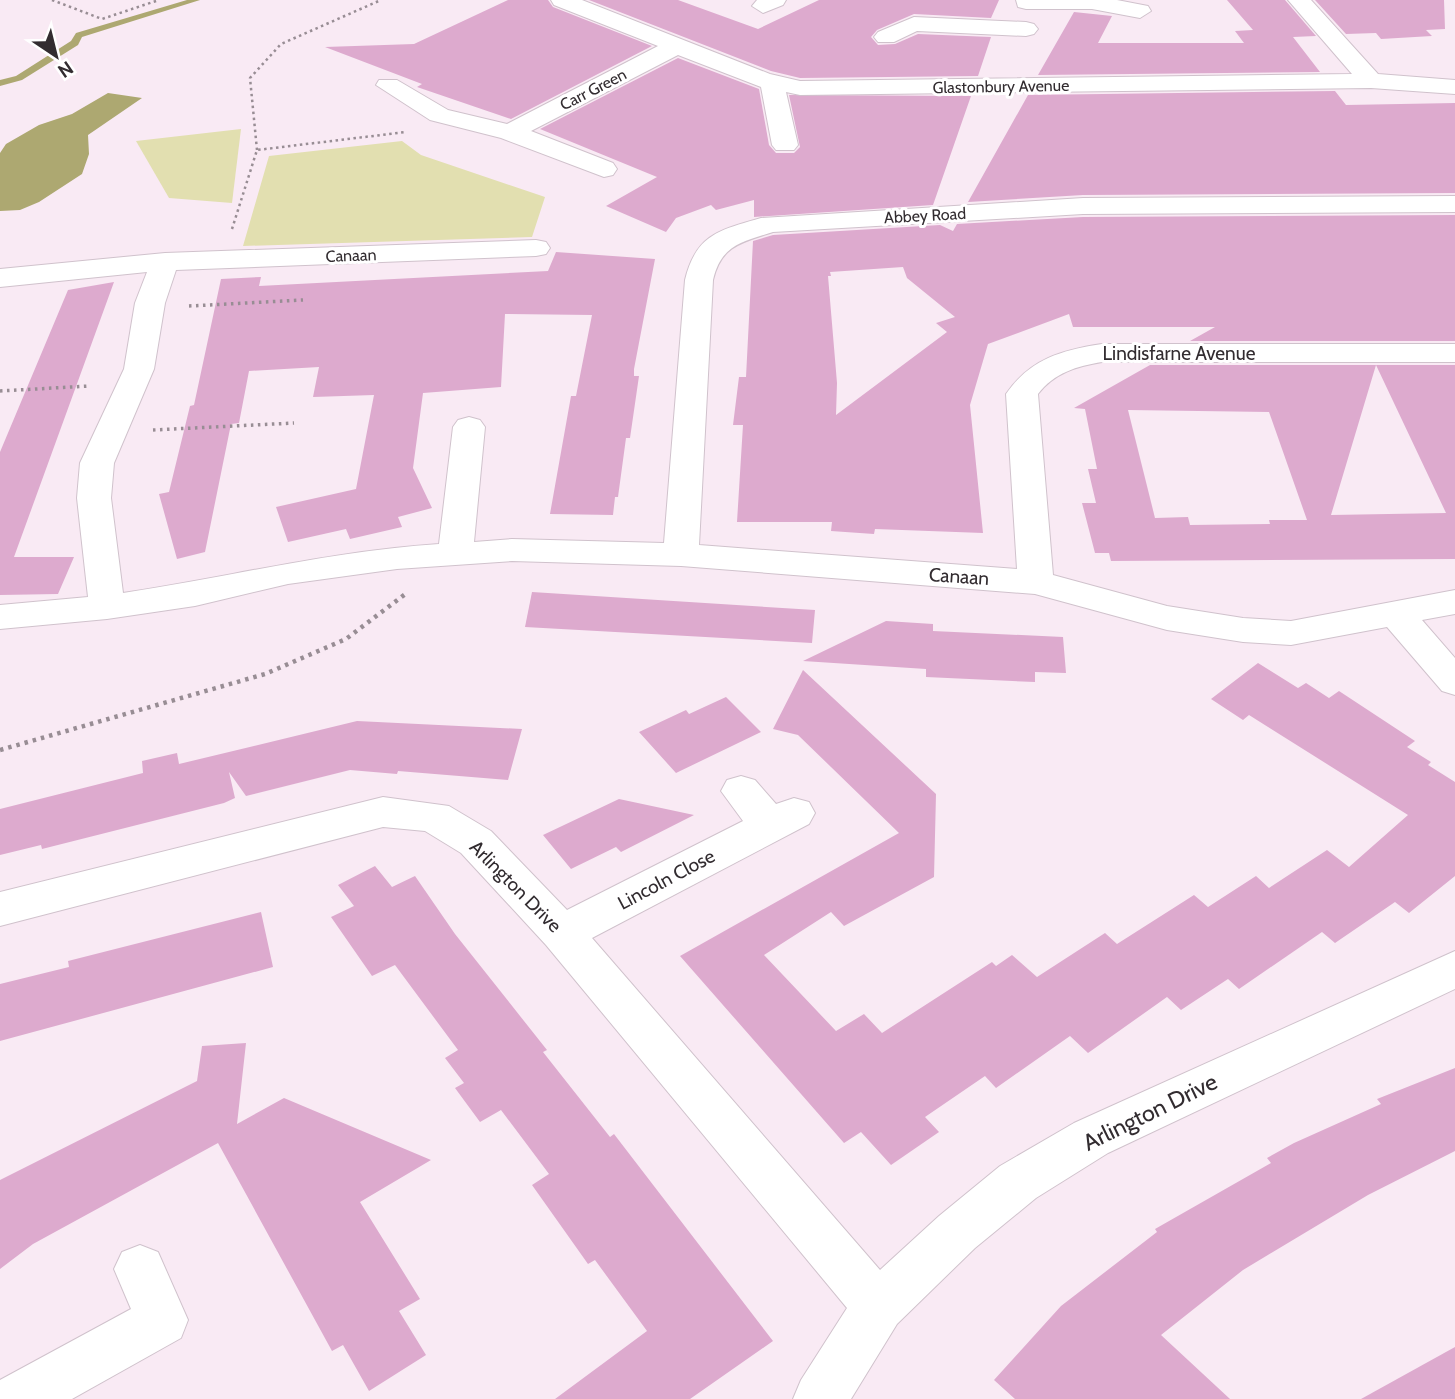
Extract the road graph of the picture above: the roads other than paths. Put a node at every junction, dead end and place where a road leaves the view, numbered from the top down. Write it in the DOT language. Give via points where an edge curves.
graph roads {
  1 [pos="562,0"];
  2 [pos="1299,0"];
  3 [pos="1025,1"];
  4 [pos="1140,11"];
  5 [pos="1026,29"];
  6 [pos="886,37"];
  7 [pos="677,46"];
  8 [pos="1371,81"];
  9 [pos="772,82"];
  10 [pos="388,85"];
  11 [pos="1023,85"];
  12 [pos="1455,88"];
  13 [pos="510,132"];
  14 [pos="785,145"];
  15 [pos="604,169"];
  16 [pos="1455,204"];
  17 [pos="536,248"];
  18 [pos="165,262"];
  19 [pos="0,278"];
  20 [pos="1455,353"];
  21 [pos="469,428"];
  22 [pos="455,553"];
  23 [pos="681,555"];
  24 [pos="1036,582"];
  25 [pos="1455,603"];
  26 [pos="107,607"];
  27 [pos="1395,613"];
  28 [pos="0,617"];
  29 [pos="1455,682"];
  30 [pos="741,791"];
  31 [pos="0,909"];
  32 [pos="562,933"];
  33 [pos="1455,969"];
  34 [pos="140,1269"];
  35 [pos="878,1306"];
  36 [pos="19,1399"];
  37 [pos="820,1399"];
  1 -- 7 [label="street, Glastonbury Avenue"];
  2 -- 8 [label="street"];
  3 -- 4 [label="street" via="1093,2"];
  3 -- 5 [label="street"];
  5 -- 6 [label="street" via="914,24"];
  5 -- 11 [label="street"];
  7 -- 9 [label="street, Glastonbury Avenue"];
  7 -- 13 [label="street, Carr Green"];
  8 -- 11 [label="street, Glastonbury Avenue"];
  8 -- 12 [label="street, Glastonbury Avenue"];
  9 -- 11 [label="street, Glastonbury Avenue" via="800,88"];
  9 -- 14 [label="street"];
  10 -- 13 [label="street" via="439,115"];
  13 -- 15 [label="street"];
  16 -- 23 [label="street, Abbey Road" via="1083,206 772,224 728,237 704,258 699,280"];
  17 -- 18 [label="street, Canaan"];
  18 -- 19 [label="street, Canaan"];
  18 -- 26 [label="street" via="149,308 139,369 97,463 94,498"];
  20 -- 24 [label="street, Lindisfarne Avenue" via="1102,353 1047,366 1021,394"];
  21 -- 22 [label="street"];
  22 -- 23 [label="street, Canaan" via="512,550"];
  22 -- 26 [label="street, Canaan" via="288,573"];
  23 -- 24 [label="street, Canaan"];
  24 -- 27 [label="street, Canaan" via="1167,618 1243,631 1291,633"];
  25 -- 27 [label="street, Canaan"];
  26 -- 28 [label="street, Canaan"];
  27 -- 29 [label="street"];
  30 -- 32 [label="street, Lincoln Close" via="782,819"];
  31 -- 32 [label="street, Arlington Drive" via="383,812 434,817 476,842"];
  32 -- 35 [label="street, Arlington Drive"];
  33 -- 35 [label="street, Arlington Drive" via="1091,1138 1018,1182"];
  34 -- 36 [label="street" via="162,1320"];
  35 -- 37 [label="street, Arlington Drive"];
}
